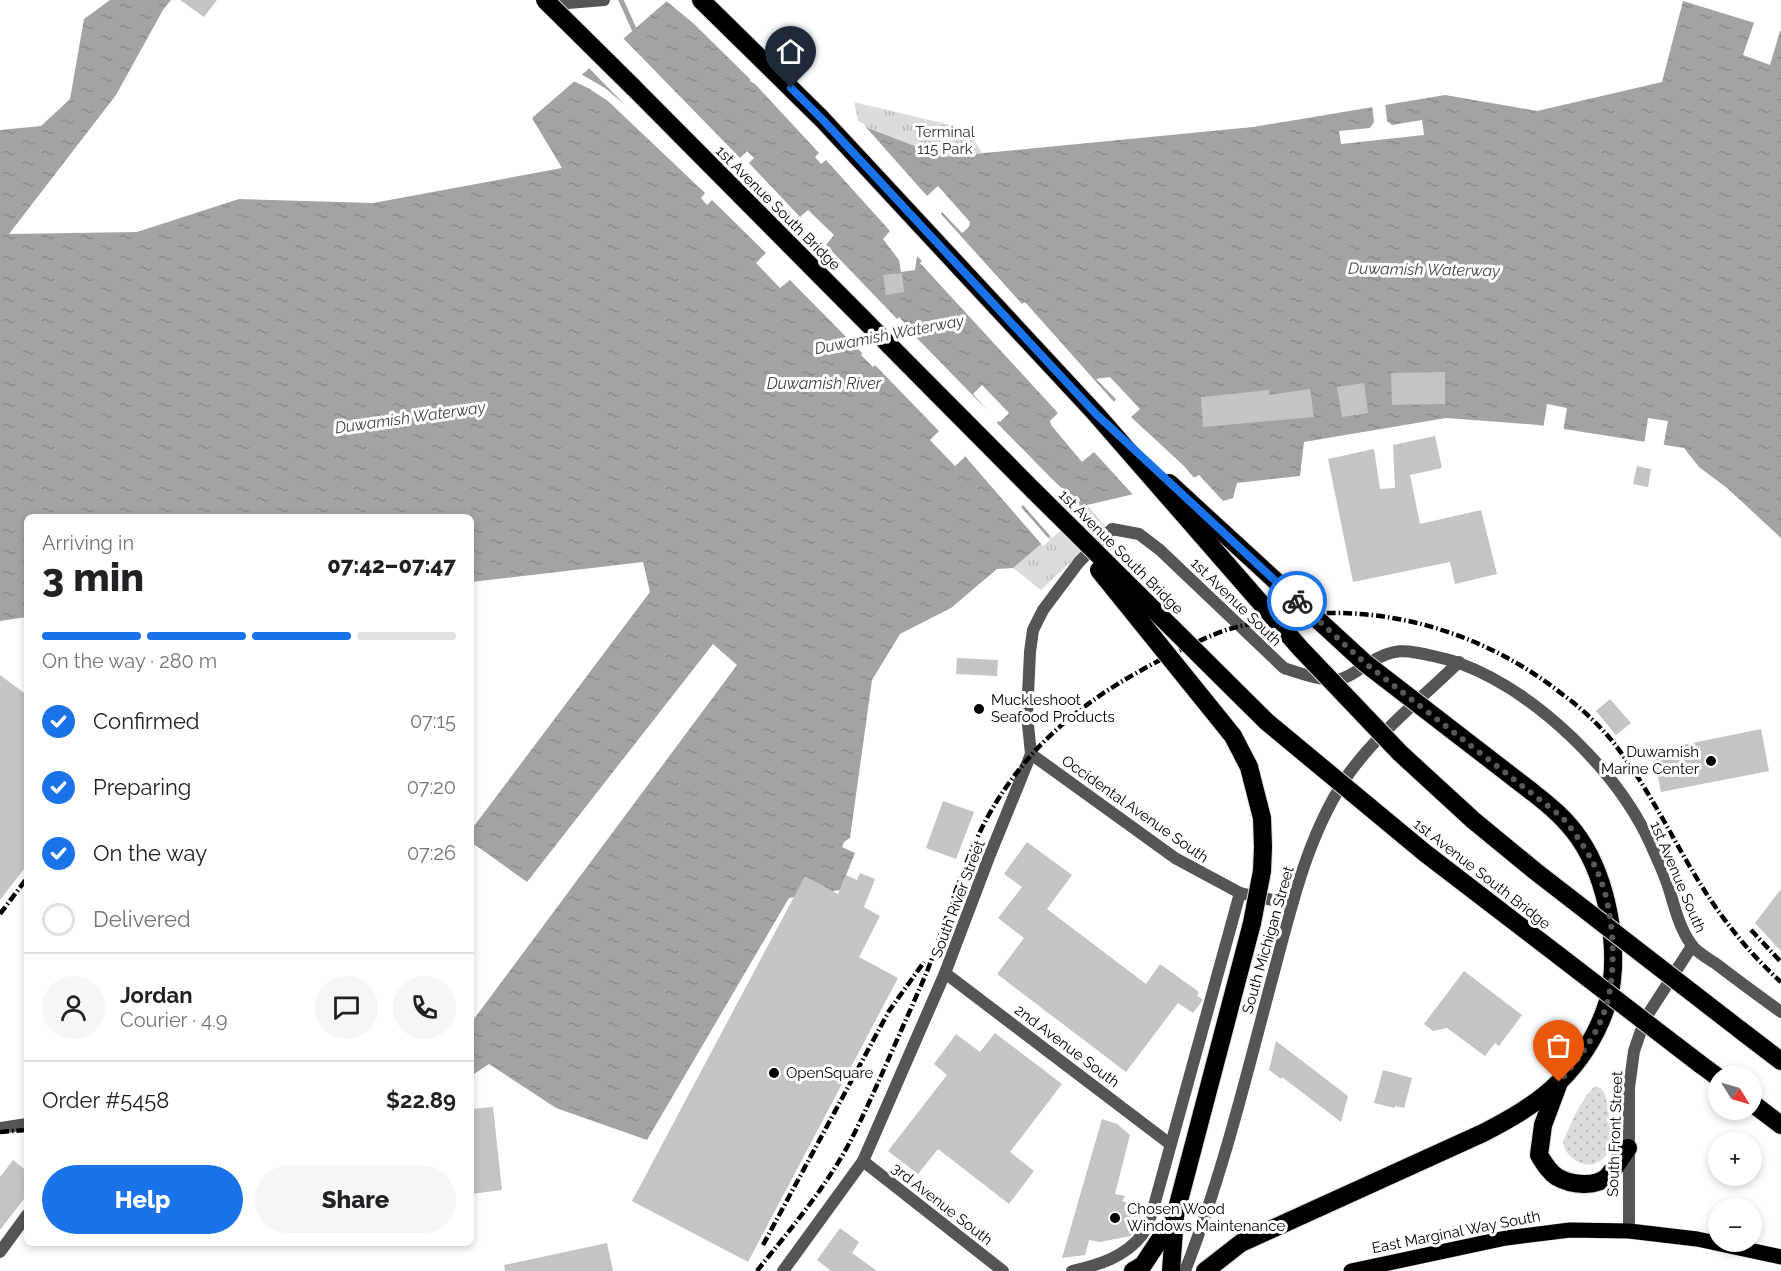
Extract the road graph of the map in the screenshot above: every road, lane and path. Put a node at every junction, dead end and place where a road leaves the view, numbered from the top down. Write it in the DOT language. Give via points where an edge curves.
graph roads {
  1 [pos="543,0"];
  2 [pos="604,0"];
  3 [pos="701,0"];
  4 [pos="1096,414"];
  5 [pos="1033,490"];
  6 [pos="1112,529"];
  7 [pos="1459,662"];
  8 [pos="1031,754"];
  9 [pos="1240,893"];
  10 [pos="1292,904"];
  11 [pos="1692,946"];
  12 [pos="945,973"];
  13 [pos="1781,1012"];
  14 [pos="1781,1061"];
  15 [pos="1708,1070"];
  16 [pos="1559,1082"];
  17 [pos="1762,1111"];
  18 [pos="24,1124"];
  19 [pos="1781,1125"];
  20 [pos="0,1128"];
  21 [pos="1170,1144"];
  22 [pos="1628,1148"];
  23 [pos="863,1161"];
  24 [pos="1175,1216"];
  25 [pos="24,1219"];
  26 [pos="1629,1231"];
  27 [pos="0,1252"];
  28 [pos="1781,1257"];
  29 [pos="783,1271"];
  30 [pos="1003,1271"];
  31 [pos="1072,1271"];
  32 [pos="1133,1271"];
  33 [pos="1171,1271"];
  34 [pos="1185,1271"];
  35 [pos="1206,1271"];
  36 [pos="1351,1271"];
  1 -- 2 [label="street"];
  1 -- 5 [label="highway, 1st Avenue South Bridge, bridge"];
  3 -- 4 [label="highway" via="822,119"];
  4 -- 14 [label="highway, bridge" via="1300,648 1400,753 1534,871"];
  4 -- 16 [label="highway, bridge" via="1365,663 1531,791 1562,817 1580,840 1598,873 1605,898 1613,968 1608,1000 1597,1028"];
  5 -- 15 [label="highway, 1st Avenue South Bridge, bridge" via="1267,722 1425,853"];
  5 -- 24 [label="highway, bridge" via="1233,736 1249,767 1262,818 1262,871 1252,923"];
  6 -- 7 [label="street, 1st Avenue South" via="1138,534 1160,550 1284,668 1336,680 1395,651 1409,650"];
  6 -- 8 [label="street, South River Street" via="1079,562 1033,630 1027,715"];
  7 -- 10 [label="street, South Michigan Street" via="1371,746 1349,773 1310,848"];
  7 -- 11 [label="street, 1st Avenue South" via="1548,716 1606,774 1650,844"];
  8 -- 9 [label="street, Occidental Avenue South" via="1175,858"];
  8 -- 12 [label="street, South River Street"];
  9 -- 10 [label="street, Occidental Avenue South"];
  9 -- 21 [label="street"];
  10 -- 34 [label="street, South Michigan Street" via="1204,1223"];
  11 -- 13 [label="street, 1st Avenue South"];
  11 -- 22 [label="street, South Front Street" via="1645,1019 1634,1052"];
  12 -- 21 [label="street, 2nd Avenue South"];
  12 -- 23 [label="street, South River Street"];
  16 -- 22 [label="highway" via="1543,1125 1539,1155 1549,1170 1558,1178 1593,1184 1606,1178"];
  16 -- 35 [label="highway" via="1536,1102 1484,1133 1240,1243"];
  17 -- 19 [label="highway"];
  18 -- 20 [label="street"];
  21 -- 31 [label="street" via="1143,1234 1117,1257"];
  22 -- 26 [label="street, South Front Street"];
  23 -- 29 [label="street, South River Street"];
  23 -- 30 [label="street, 3rd Avenue South"];
  24 -- 32 [label="highway" via="1143,1265"];
  24 -- 33 [label="highway"];
  25 -- 27 [label="street"];
  26 -- 28 [label="main road, East Marginal Way South" via="1697,1239"];
  26 -- 36 [label="main road, East Marginal Way South" via="1570,1230 1506,1238"];
}
